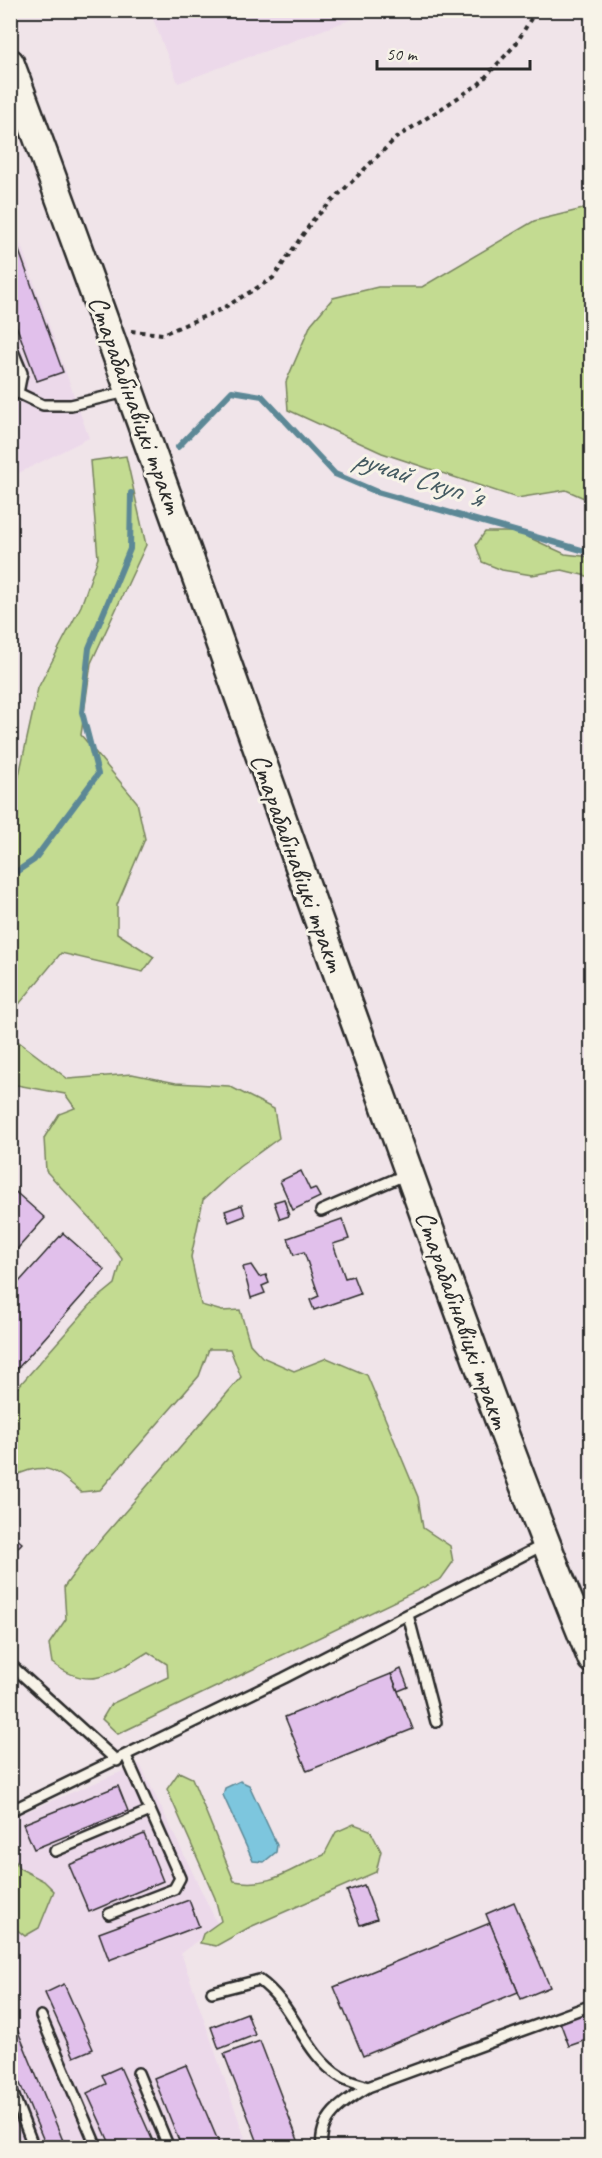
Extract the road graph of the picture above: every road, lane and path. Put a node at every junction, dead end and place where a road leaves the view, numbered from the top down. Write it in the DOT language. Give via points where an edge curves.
graph roads {
  1 [pos="536,10"];
  2 [pos="10,63"];
  3 [pos="109,329"];
  4 [pos="10,344"];
  5 [pos="132,390"];
  6 [pos="14,394"];
  7 [pos="409,1174"];
  8 [pos="321,1211"];
  9 [pos="546,1544"];
  10 [pos="408,1615"];
  11 [pos="591,1659"];
  12 [pos="10,1664"];
  13 [pos="436,1722"];
  14 [pos="126,1756"];
  15 [pos="117,1761"];
  16 [pos="10,1811"];
  17 [pos="150,1811"];
  18 [pos="55,1851"];
  19 [pos="109,1914"];
  20 [pos="212,1992"];
  21 [pos="591,2006"];
  22 [pos="41,2016"];
  23 [pos="138,2073"];
  24 [pos="10,2086"];
  25 [pos="368,2087"];
  26 [pos="34,2148"];
  27 [pos="97,2148"];
  28 [pos="170,2148"];
  29 [pos="322,2148"];
  1 -- 3 [label="path" via="516,44 479,84 396,138 313,220 273,278 222,309 162,334"];
  2 -- 3 [label="street, Старабабінавіцкі тракт"];
  3 -- 5 [label="street, Старабабінавіцкі тракт"];
  4 -- 6 [label="lane" via="22,373"];
  5 -- 6 [label="lane" via="71,405 43,405"];
  5 -- 7 [label="street, Старабабінавіцкі тракт"];
  7 -- 8 [label="lane"];
  7 -- 9 [label="street, Старабабінавіцкі тракт"];
  9 -- 10 [label="lane"];
  9 -- 11 [label="street, Старабабінавіцкі тракт"];
  10 -- 13 [label="lane"];
  10 -- 14 [label="lane"];
  12 -- 15 [label="lane"];
  14 -- 15 [label="lane"];
  14 -- 17 [label="lane"];
  15 -- 16 [label="lane"];
  17 -- 18 [label="lane"];
  17 -- 19 [label="lane" via="180,1878 174,1889"];
  20 -- 25 [label="lane" via="259,1980 276,1992 315,2054 342,2078"];
  21 -- 25 [label="lane"];
  22 -- 27 [label="lane"];
  23 -- 28 [label="lane"];
  24 -- 26 [label="lane"];
  25 -- 29 [label="lane" via="337,2106 324,2126"];
}
